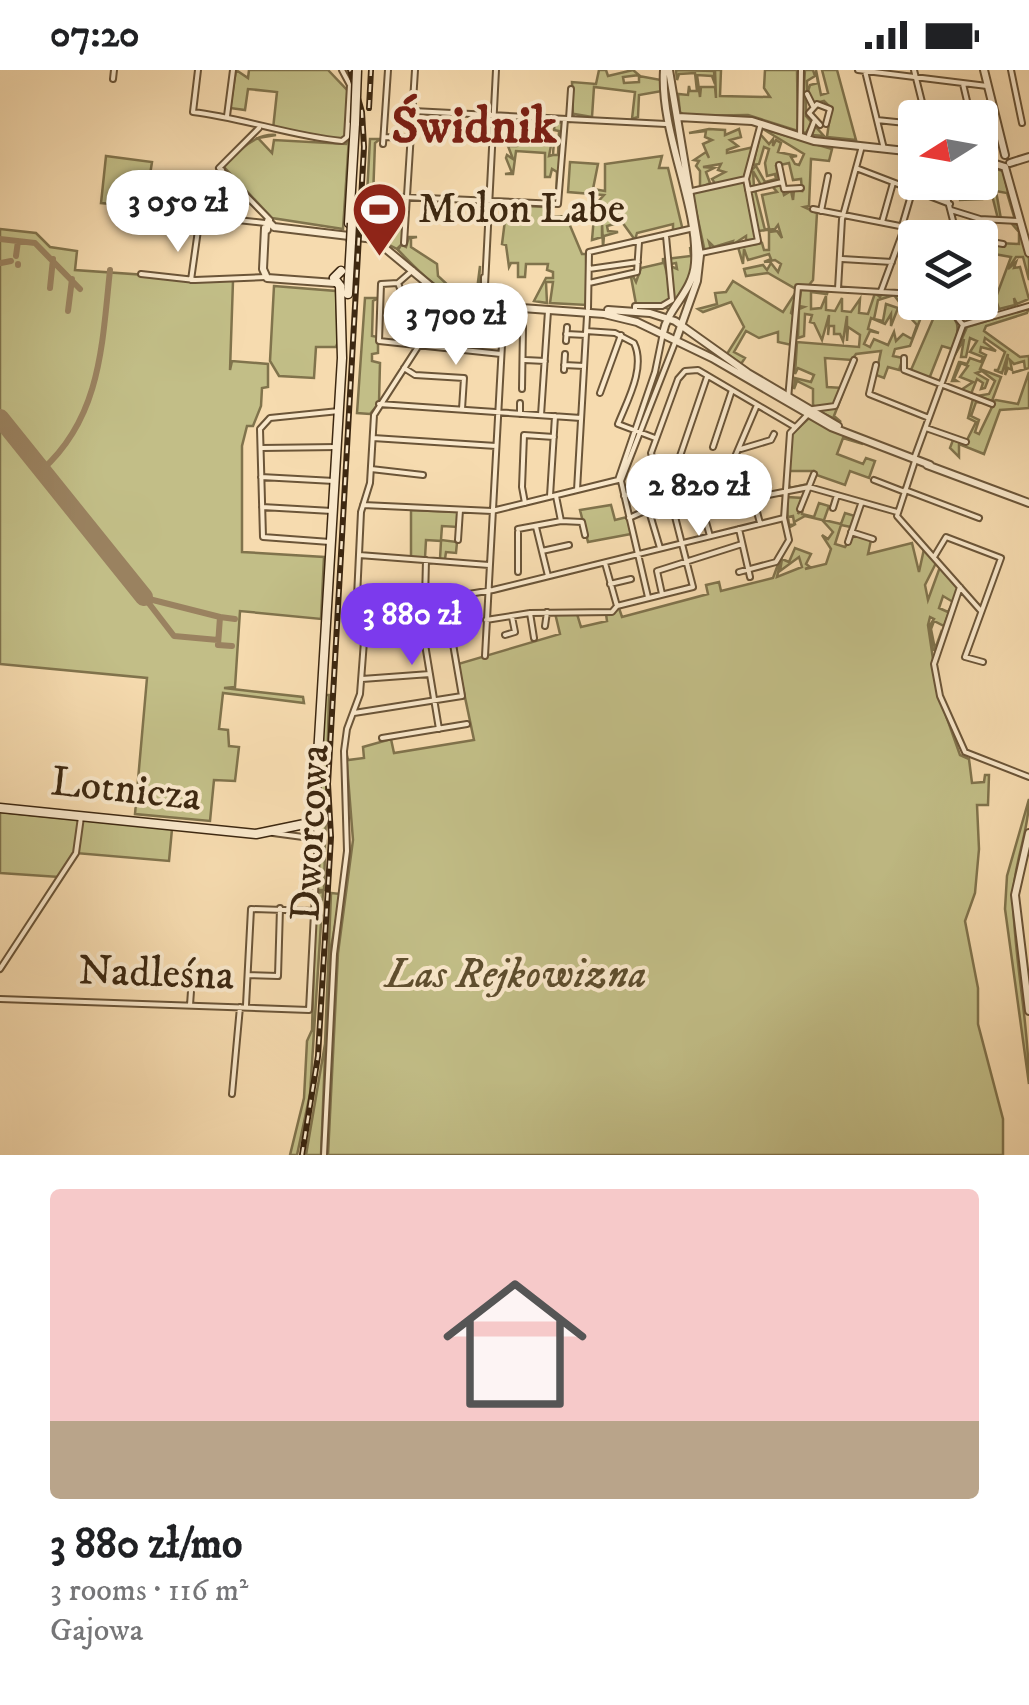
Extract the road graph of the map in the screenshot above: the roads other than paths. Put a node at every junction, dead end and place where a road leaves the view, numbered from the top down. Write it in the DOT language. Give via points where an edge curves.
graph roads {
  1 [pos="114,70"];
  2 [pos="198,70"];
  3 [pos="233,70"];
  4 [pos="342,70"];
  5 [pos="357,70"];
  6 [pos="388,70"];
  7 [pos="415,70"];
  8 [pos="496,70"];
  9 [pos="666,70"];
  10 [pos="801,70"];
  11 [pos="858,70"];
  12 [pos="914,70"];
  13 [pos="984,70"];
  14 [pos="1010,70"];
  15 [pos="870,71"];
  16 [pos="916,78"];
  17 [pos="113,80"];
  18 [pos="963,84"];
  19 [pos="988,86"];
  20 [pos="571,89"];
  21 [pos="808,94"];
  22 [pos="922,100"];
  23 [pos="967,100"];
  24 [pos="812,106"];
  25 [pos="413,112"];
  26 [pos="228,116"];
  27 [pos="494,116"];
  28 [pos="567,119"];
  29 [pos="877,120"];
  30 [pos="672,121"];
  31 [pos="898,122"];
  32 [pos="761,123"];
  33 [pos="826,124"];
  34 [pos="1022,124"];
  35 [pos="259,128"];
  36 [pos="809,133"];
  37 [pos="800,137"];
  38 [pos="411,138"];
  39 [pos="862,146"];
  40 [pos="884,149"];
  41 [pos="898,150"];
  42 [pos="1026,158"];
  43 [pos="998,160"];
  44 [pos="1005,161"];
  45 [pos="779,165"];
  46 [pos="856,168"];
  47 [pos="220,169"];
  48 [pos="828,176"];
  49 [pos="746,179"];
  50 [pos="782,182"];
  51 [pos="893,183"];
  52 [pos="898,185"];
  53 [pos="801,188"];
  54 [pos="748,190"];
  55 [pos="688,192"];
  56 [pos="381,196"];
  57 [pos="409,197"];
  58 [pos="932,200"];
  59 [pos="948,200"];
  60 [pos="490,201"];
  61 [pos="950,207"];
  62 [pos="813,209"];
  63 [pos="822,211"];
  64 [pos="843,215"];
  65 [pos="214,218"];
  66 [pos="954,220"];
  67 [pos="882,222"];
  68 [pos="268,224"];
  69 [pos="898,225"];
  70 [pos="1024,225"];
  71 [pos="693,229"];
  72 [pos="666,236"];
  73 [pos="406,240"];
  74 [pos="639,242"];
  75 [pos="998,243"];
  76 [pos="898,244"];
  77 [pos="1003,244"];
  78 [pos="1029,252"];
  79 [pos="698,255"];
  80 [pos="840,258"];
  81 [pos="623,262"];
  82 [pos="638,262"];
  83 [pos="892,262"];
  84 [pos="590,269"];
  85 [pos="413,270"];
  86 [pos="141,274"];
  87 [pos="622,275"];
  88 [pos="266,277"];
  89 [pos="341,279"];
  90 [pos="192,280"];
  91 [pos="398,283"];
  92 [pos="590,283"];
  93 [pos="838,289"];
  94 [pos="881,291"];
  95 [pos="898,292"];
  96 [pos="449,300"];
  97 [pos="482,301"];
  98 [pos="506,306"];
  99 [pos="1029,306"];
  100 [pos="548,310"];
  101 [pos="588,311"];
  102 [pos="635,312"];
  103 [pos="439,315"];
  104 [pos="668,318"];
  105 [pos="960,320"];
  106 [pos="454,323"];
  107 [pos="965,325"];
  108 [pos="503,326"];
  109 [pos="682,326"];
  110 [pos="524,328"];
  111 [pos="586,333"];
  112 [pos="662,334"];
  113 [pos="621,336"];
  114 [pos="676,340"];
  115 [pos="566,342"];
  116 [pos="420,343"];
  117 [pos="502,354"];
  118 [pos="565,354"];
  119 [pos="904,358"];
  120 [pos="523,360"];
  121 [pos="854,360"];
  122 [pos="545,361"];
  123 [pos="584,366"];
  124 [pos="876,366"];
  125 [pos="404,368"];
  126 [pos="708,376"];
  127 [pos="942,385"];
  128 [pos="522,389"];
  129 [pos="732,390"];
  130 [pos="600,393"];
  131 [pos="788,399"];
  132 [pos="520,403"];
  133 [pos="380,404"];
  134 [pos="992,404"];
  135 [pos="757,405"];
  136 [pos="462,409"];
  137 [pos="339,411"];
  138 [pos="498,412"];
  139 [pos="810,413"];
  140 [pos="520,414"];
  141 [pos="541,415"];
  142 [pos="555,416"];
  143 [pos="581,418"];
  144 [pos="929,418"];
  145 [pos="795,427"];
  146 [pos="926,428"];
  147 [pos="637,431"];
  148 [pos="788,433"];
  149 [pos="554,436"];
  150 [pos="372,438"];
  151 [pos="656,438"];
  152 [pos="966,442"];
  153 [pos="496,446"];
  154 [pos="336,447"];
  155 [pos="713,447"];
  156 [pos="261,448"];
  157 [pos="740,449"];
  158 [pos="914,459"];
  159 [pos="708,462"];
  160 [pos="371,470"];
  161 [pos="424,474"];
  162 [pos="814,474"];
  163 [pos="261,477"];
  164 [pos="619,480"];
  165 [pos="874,480"];
  166 [pos="334,481"];
  167 [pos="810,486"];
  168 [pos="577,490"];
  169 [pos="712,490"];
  170 [pos="726,490"];
  171 [pos="738,490"];
  172 [pos="751,490"];
  173 [pos="786,490"];
  174 [pos="905,491"];
  175 [pos="640,492"];
  176 [pos="698,494"];
  177 [pos="837,495"];
  178 [pos="553,496"];
  179 [pos="624,496"];
  180 [pos="687,497"];
  181 [pos="526,502"];
  182 [pos="668,502"];
  183 [pos="862,502"];
  184 [pos="1028,502"];
  185 [pos="363,505"];
  186 [pos="262,507"];
  187 [pos="833,508"];
  188 [pos="460,510"];
  189 [pos="800,510"];
  190 [pos="332,511"];
  191 [pos="492,511"];
  192 [pos="649,511"];
  193 [pos="732,512"];
  194 [pos="897,512"];
  195 [pos="629,518"];
  196 [pos="784,518"];
  197 [pos="979,518"];
  198 [pos="561,521"];
  199 [pos="760,524"];
  200 [pos="536,527"];
  201 [pos="738,529"];
  202 [pos="851,532"];
  203 [pos="585,535"];
  204 [pos="710,536"];
  205 [pos="873,538"];
  206 [pos="458,540"];
  207 [pos="331,542"];
  208 [pos="848,542"];
  209 [pos="682,543"];
  210 [pos="569,544"];
  211 [pos="742,544"];
  212 [pos="660,548"];
  213 [pos="542,552"];
  214 [pos="638,554"];
  215 [pos="359,555"];
  216 [pos="934,557"];
  217 [pos="426,560"];
  218 [pos="604,562"];
  219 [pos="489,564"];
  220 [pos="688,564"];
  221 [pos="749,569"];
  222 [pos="518,572"];
  223 [pos="739,572"];
  224 [pos="548,576"];
  225 [pos="750,576"];
  226 [pos="631,579"];
  227 [pos="610,584"];
  228 [pos="960,587"];
  229 [pos="488,591"];
  230 [pos="662,594"];
  231 [pos="648,597"];
  232 [pos="445,598"];
  233 [pos="421,602"];
  234 [pos="616,606"];
  235 [pos="981,610"];
  236 [pos="365,611"];
  237 [pos="547,612"];
  238 [pos="530,613"];
  239 [pos="512,617"];
  240 [pos="486,620"];
  241 [pos="546,626"];
  242 [pos="423,631"];
  243 [pos="505,636"];
  244 [pos="384,638"];
  245 [pos="534,638"];
  246 [pos="485,656"];
  247 [pos="982,662"];
  248 [pos="430,674"];
  249 [pos="362,679"];
  250 [pos="434,701"];
  251 [pos="352,714"];
  252 [pos="466,724"];
  253 [pos="440,729"];
  254 [pos="382,738"];
  255 [pos="1029,777"];
  256 [pos="0,808"];
  257 [pos="81,816"];
  258 [pos="309,819"];
  259 [pos="246,832"];
  260 [pos="271,832"];
  261 [pos="1029,833"];
  262 [pos="318,839"];
  263 [pos="280,908"];
  264 [pos="314,911"];
  265 [pos="0,970"];
  266 [pos="248,975"];
  267 [pos="192,977"];
  268 [pos="0,999"];
  269 [pos="190,1005"];
  270 [pos="243,1007"];
  271 [pos="1029,1011"];
  272 [pos="232,1094"];
  273 [pos="324,1155"];
  1 -- 17 [label="street"];
  2 -- 26 [label="street" via="194,112"];
  3 -- 26 [label="street"];
  4 -- 35 [label="street" via="350,92 344,141"];
  5 -- 89 [label="main road, bridge" via="350,242"];
  6 -- 38 [label="street" via="383,140"];
  7 -- 25 [label="street"];
  8 -- 27 [label="street"];
  9 -- 30 [label="street"];
  10 -- 37 [label="street"];
  11 -- 15 [label="street"];
  12 -- 16 [label="street"];
  13 -- 19 [label="street"];
  14 -- 34 [label="street"];
  15 -- 16 [label="street"];
  15 -- 29 [label="street"];
  16 -- 18 [label="street"];
  16 -- 22 [label="street"];
  18 -- 19 [label="street"];
  18 -- 23 [label="street"];
  19 -- 44 [label="street"];
  20 -- 28 [label="street"];
  21 -- 24 [label="street"];
  24 -- 33 [label="street" via="829,106"];
  24 -- 36 [label="street" via="809,116 818,125"];
  25 -- 27 [label="street"];
  25 -- 38 [label="street"];
  26 -- 35 [label="street"];
  27 -- 28 [label="street"];
  27 -- 60 [label="street"];
  28 -- 30 [label="street"];
  28 -- 60 [label="street" via="558,204"];
  29 -- 31 [label="street"];
  29 -- 40 [label="street"];
  30 -- 32 [label="street"];
  30 -- 55 [label="street"];
  30 -- 71 [label="street"];
  32 -- 37 [label="street"];
  32 -- 49 [label="street"];
  35 -- 47 [label="street"];
  37 -- 39 [label="street"];
  38 -- 57 [label="street"];
  39 -- 40 [label="street"];
  39 -- 46 [label="street"];
  40 -- 41 [label="street"];
  42 -- 44 [label="street"];
  43 -- 44 [label="street"];
  44 -- 70 [label="street"];
  45 -- 50 [label="street"];
  46 -- 51 [label="street"];
  46 -- 64 [label="street"];
  47 -- 65 [label="street"];
  47 -- 68 [label="street"];
  48 -- 63 [label="street"];
  49 -- 54 [label="street"];
  49 -- 55 [label="street"];
  50 -- 53 [label="street" via="786,190"];
  50 -- 54 [label="street"];
  51 -- 52 [label="street"];
  51 -- 67 [label="street"];
  54 -- 79 [label="street" via="758,241"];
  55 -- 71 [label="street"];
  56 -- 57 [label="street"];
  57 -- 60 [label="street"];
  57 -- 73 [label="street"];
  58 -- 61 [label="street"];
  59 -- 61 [label="street"];
  60 -- 97 [label="street"];
  61 -- 66 [label="street"];
  61 -- 70 [label="street"];
  62 -- 63 [label="street"];
  63 -- 64 [label="street"];
  64 -- 67 [label="street"];
  64 -- 80 [label="street"];
  65 -- 68 [label="street"];
  65 -- 90 [label="street" via="200,218"];
  67 -- 69 [label="street"];
  68 -- 85 [label="street" via="374,239"];
  68 -- 88 [label="street"];
  70 -- 78 [label="street"];
  71 -- 72 [label="street"];
  71 -- 79 [label="street"];
  72 -- 74 [label="street"];
  72 -- 102 [label="street" via="672,300 634,306"];
  74 -- 82 [label="street"];
  74 -- 84 [label="street" via="590,252"];
  75 -- 77 [label="street"];
  76 -- 83 [label="street"];
  79 -- 104 [label="street" via="689,287"];
  79 -- 109 [label="street"];
  80 -- 83 [label="street"];
  80 -- 93 [label="street"];
  81 -- 82 [label="street"];
  81 -- 84 [label="street"];
  81 -- 87 [label="street"];
  82 -- 87 [label="street" via="637,272"];
  83 -- 94 [label="street"];
  84 -- 92 [label="street"];
  85 -- 91 [label="street"];
  85 -- 96 [label="street"];
  86 -- 90 [label="street"];
  87 -- 92 [label="street"];
  88 -- 89 [label="street" via="303,283"];
  88 -- 90 [label="street"];
  89 -- 137 [label="main road"];
  91 -- 103 [label="street" via="406,308"];
  91 -- 116 [label="street" via="376,284 379,341"];
  92 -- 101 [label="street"];
  93 -- 94 [label="street"];
  93 -- 131 [label="street" via="798,287"];
  94 -- 95 [label="street"];
  96 -- 97 [label="street"];
  96 -- 103 [label="street"];
  97 -- 98 [label="street"];
  97 -- 98 [label="street"];
  98 -- 100 [label="street"];
  98 -- 101 [label="street"];
  98 -- 108 [label="street"];
  99 -- 107 [label="street"];
  100 -- 101 [label="street"];
  100 -- 122 [label="street"];
  101 -- 102 [label="street"];
  101 -- 111 [label="street"];
  101 -- 112 [label="street"];
  102 -- 104 [label="street"];
  103 -- 116 [label="street"];
  104 -- 109 [label="street"];
  104 -- 112 [label="street"];
  105 -- 107 [label="street"];
  106 -- 108 [label="street"];
  107 -- 127 [label="street"];
  108 -- 117 [label="street"];
  109 -- 114 [label="street"];
  109 -- 131 [label="street"];
  110 -- 120 [label="street"];
  111 -- 113 [label="street"];
  111 -- 115 [label="street" via="566,331"];
  111 -- 123 [label="street"];
  112 -- 114 [label="street"];
  112 -- 147 [label="street"];
  113 -- 130 [label="street"];
  113 -- 147 [label="street" via="632,340 638,356 618,424"];
  114 -- 131 [label="street"];
  114 -- 147 [label="street"];
  116 -- 117 [label="street"];
  116 -- 125 [label="street"];
  117 -- 138 [label="street"];
  118 -- 123 [label="street" via="564,367"];
  119 -- 127 [label="street" via="902,370"];
  120 -- 122 [label="street"];
  120 -- 128 [label="street"];
  121 -- 139 [label="street" via="834,406"];
  122 -- 141 [label="street"];
  123 -- 143 [label="street"];
  124 -- 144 [label="street" via="870,395"];
  125 -- 133 [label="street"];
  125 -- 136 [label="street" via="413,375 464,378"];
  126 -- 129 [label="street"];
  126 -- 151 [label="street" via="693,369 680,375"];
  126 -- 180 [label="street" via="680,456"];
  127 -- 134 [label="street"];
  127 -- 144 [label="street"];
  129 -- 135 [label="street"];
  129 -- 155 [label="street"];
  131 -- 139 [label="street"];
  132 -- 140 [label="street"];
  133 -- 136 [label="street"];
  133 -- 150 [label="street, Dworcowa"];
  135 -- 145 [label="street"];
  135 -- 157 [label="street"];
  136 -- 138 [label="street"];
  137 -- 154 [label="main road"];
  137 -- 156 [label="street" via="264,422"];
  138 -- 140 [label="street"];
  138 -- 153 [label="street"];
  139 -- 145 [label="street"];
  139 -- 158 [label="street"];
  140 -- 141 [label="street"];
  141 -- 142 [label="street"];
  142 -- 143 [label="street"];
  142 -- 149 [label="street"];
  143 -- 168 [label="street"];
  144 -- 146 [label="street"];
  145 -- 173 [label="street"];
  146 -- 152 [label="street"];
  146 -- 158 [label="street"];
  147 -- 151 [label="street"];
  147 -- 164 [label="street"];
  148 -- 157 [label="street"];
  149 -- 178 [label="street"];
  149 -- 181 [label="street" via="524,435"];
  150 -- 153 [label="street"];
  150 -- 160 [label="street, Dworcowa"];
  151 -- 182 [label="street" via="651,455"];
  153 -- 191 [label="street"];
  154 -- 156 [label="street"];
  154 -- 166 [label="main road"];
  156 -- 163 [label="street"];
  157 -- 171 [label="street" via="734,459"];
  158 -- 174 [label="street"];
  158 -- 184 [label="street"];
  159 -- 169 [label="street"];
  160 -- 161 [label="street"];
  160 -- 185 [label="street, Dworcowa"];
  162 -- 167 [label="street"];
  163 -- 166 [label="street"];
  163 -- 186 [label="street"];
  164 -- 168 [label="street"];
  164 -- 179 [label="street"];
  165 -- 174 [label="street"];
  166 -- 190 [label="main road"];
  167 -- 173 [label="street"];
  167 -- 177 [label="street"];
  167 -- 189 [label="street"];
  168 -- 178 [label="street"];
  169 -- 170 [label="street"];
  169 -- 176 [label="street"];
  170 -- 171 [label="street"];
  170 -- 193 [label="street"];
  171 -- 172 [label="street"];
  172 -- 173 [label="street"];
  172 -- 199 [label="street"];
  173 -- 196 [label="street"];
  174 -- 194 [label="street"];
  174 -- 197 [label="street"];
  175 -- 179 [label="street"];
  176 -- 180 [label="street"];
  176 -- 204 [label="street"];
  177 -- 183 [label="street"];
  177 -- 187 [label="street"];
  178 -- 181 [label="street"];
  178 -- 198 [label="street"];
  179 -- 195 [label="street"];
  180 -- 182 [label="street"];
  181 -- 191 [label="street"];
  182 -- 192 [label="street"];
  182 -- 209 [label="street"];
  183 -- 194 [label="street"];
  183 -- 202 [label="street"];
  185 -- 188 [label="street"];
  185 -- 215 [label="street, Dworcowa"];
  186 -- 190 [label="street"];
  186 -- 207 [label="street" via="263,537"];
  188 -- 191 [label="street"];
  188 -- 206 [label="street"];
  190 -- 207 [label="main road"];
  191 -- 219 [label="street"];
  192 -- 195 [label="street"];
  192 -- 212 [label="street"];
  194 -- 216 [label="street"];
  195 -- 214 [label="street"];
  196 -- 199 [label="street"];
  196 -- 221 [label="street" via="789,540 772,564"];
  198 -- 200 [label="street"];
  198 -- 203 [label="street" via="582,522"];
  199 -- 201 [label="street"];
  200 -- 213 [label="street"];
  200 -- 222 [label="street" via="518,530"];
  201 -- 204 [label="street"];
  201 -- 211 [label="street"];
  202 -- 205 [label="street"];
  202 -- 208 [label="street"];
  204 -- 209 [label="street"];
  207 -- 258 [label="main road" via="319,790"];
  209 -- 212 [label="street"];
  209 -- 220 [label="street"];
  210 -- 213 [label="street"];
  211 -- 220 [label="street"];
  211 -- 221 [label="street"];
  212 -- 214 [label="street"];
  213 -- 224 [label="street"];
  214 -- 218 [label="street"];
  214 -- 231 [label="street"];
  215 -- 217 [label="street"];
  215 -- 236 [label="street, Dworcowa" via="356,600"];
  216 -- 228 [label="street"];
  216 -- 235 [label="street" via="946,538 1000,558"];
  217 -- 219 [label="street"];
  217 -- 233 [label="street"];
  218 -- 224 [label="street"];
  218 -- 227 [label="street"];
  219 -- 229 [label="street"];
  220 -- 230 [label="street" via="693,586"];
  220 -- 230 [label="street" via="656,571"];
  221 -- 223 [label="street"];
  221 -- 225 [label="street"];
  224 -- 229 [label="street"];
  226 -- 227 [label="street"];
  227 -- 234 [label="street"];
  228 -- 235 [label="street"];
  228 -- 255 [label="street" via="935,657 939,693 961,748"];
  229 -- 232 [label="street"];
  229 -- 240 [label="street"];
  230 -- 231 [label="street"];
  231 -- 234 [label="street"];
  232 -- 233 [label="street"];
  232 -- 250 [label="street" via="462,696"];
  233 -- 236 [label="street"];
  233 -- 242 [label="street"];
  234 -- 237 [label="street" via="609,612"];
  235 -- 247 [label="street" via="965,656"];
  236 -- 249 [label="street, Dworcowa"];
  237 -- 238 [label="street"];
  237 -- 241 [label="street"];
  238 -- 239 [label="street"];
  238 -- 245 [label="street"];
  239 -- 240 [label="street"];
  239 -- 243 [label="street" via="517,630"];
  240 -- 246 [label="street"];
  242 -- 244 [label="street"];
  242 -- 248 [label="street"];
  248 -- 249 [label="street"];
  248 -- 250 [label="street"];
  249 -- 251 [label="street, Dworcowa"];
  250 -- 251 [label="street"];
  250 -- 253 [label="street"];
  251 -- 273 [label="street, Dworcowa" via="344,751 347,851 334,954"];
  252 -- 253 [label="street"];
  253 -- 254 [label="street"];
  256 -- 257 [label="main road, Lotnicza"];
  257 -- 259 [label="main road, Lotnicza"];
  257 -- 265 [label="street" via="76,853"];
  258 -- 259 [label="main road, Lotnicza"];
  258 -- 260 [label="main road, Lotnicza"];
  258 -- 262 [label="street"];
  259 -- 260 [label="main road, Lotnicza"];
  260 -- 262 [label="street"];
  261 -- 271 [label="street" via="1015,889"];
  262 -- 264 [label="street"];
  263 -- 264 [label="street"];
  263 -- 266 [label="street" via="250,910"];
  263 -- 266 [label="street" via="278,976"];
  264 -- 270 [label="street, Nadleśna" via="310,1010"];
  266 -- 270 [label="street"];
  267 -- 269 [label="street"];
  268 -- 269 [label="street, Nadleśna"];
  269 -- 270 [label="street, Nadleśna"];
  270 -- 272 [label="street"];
}
